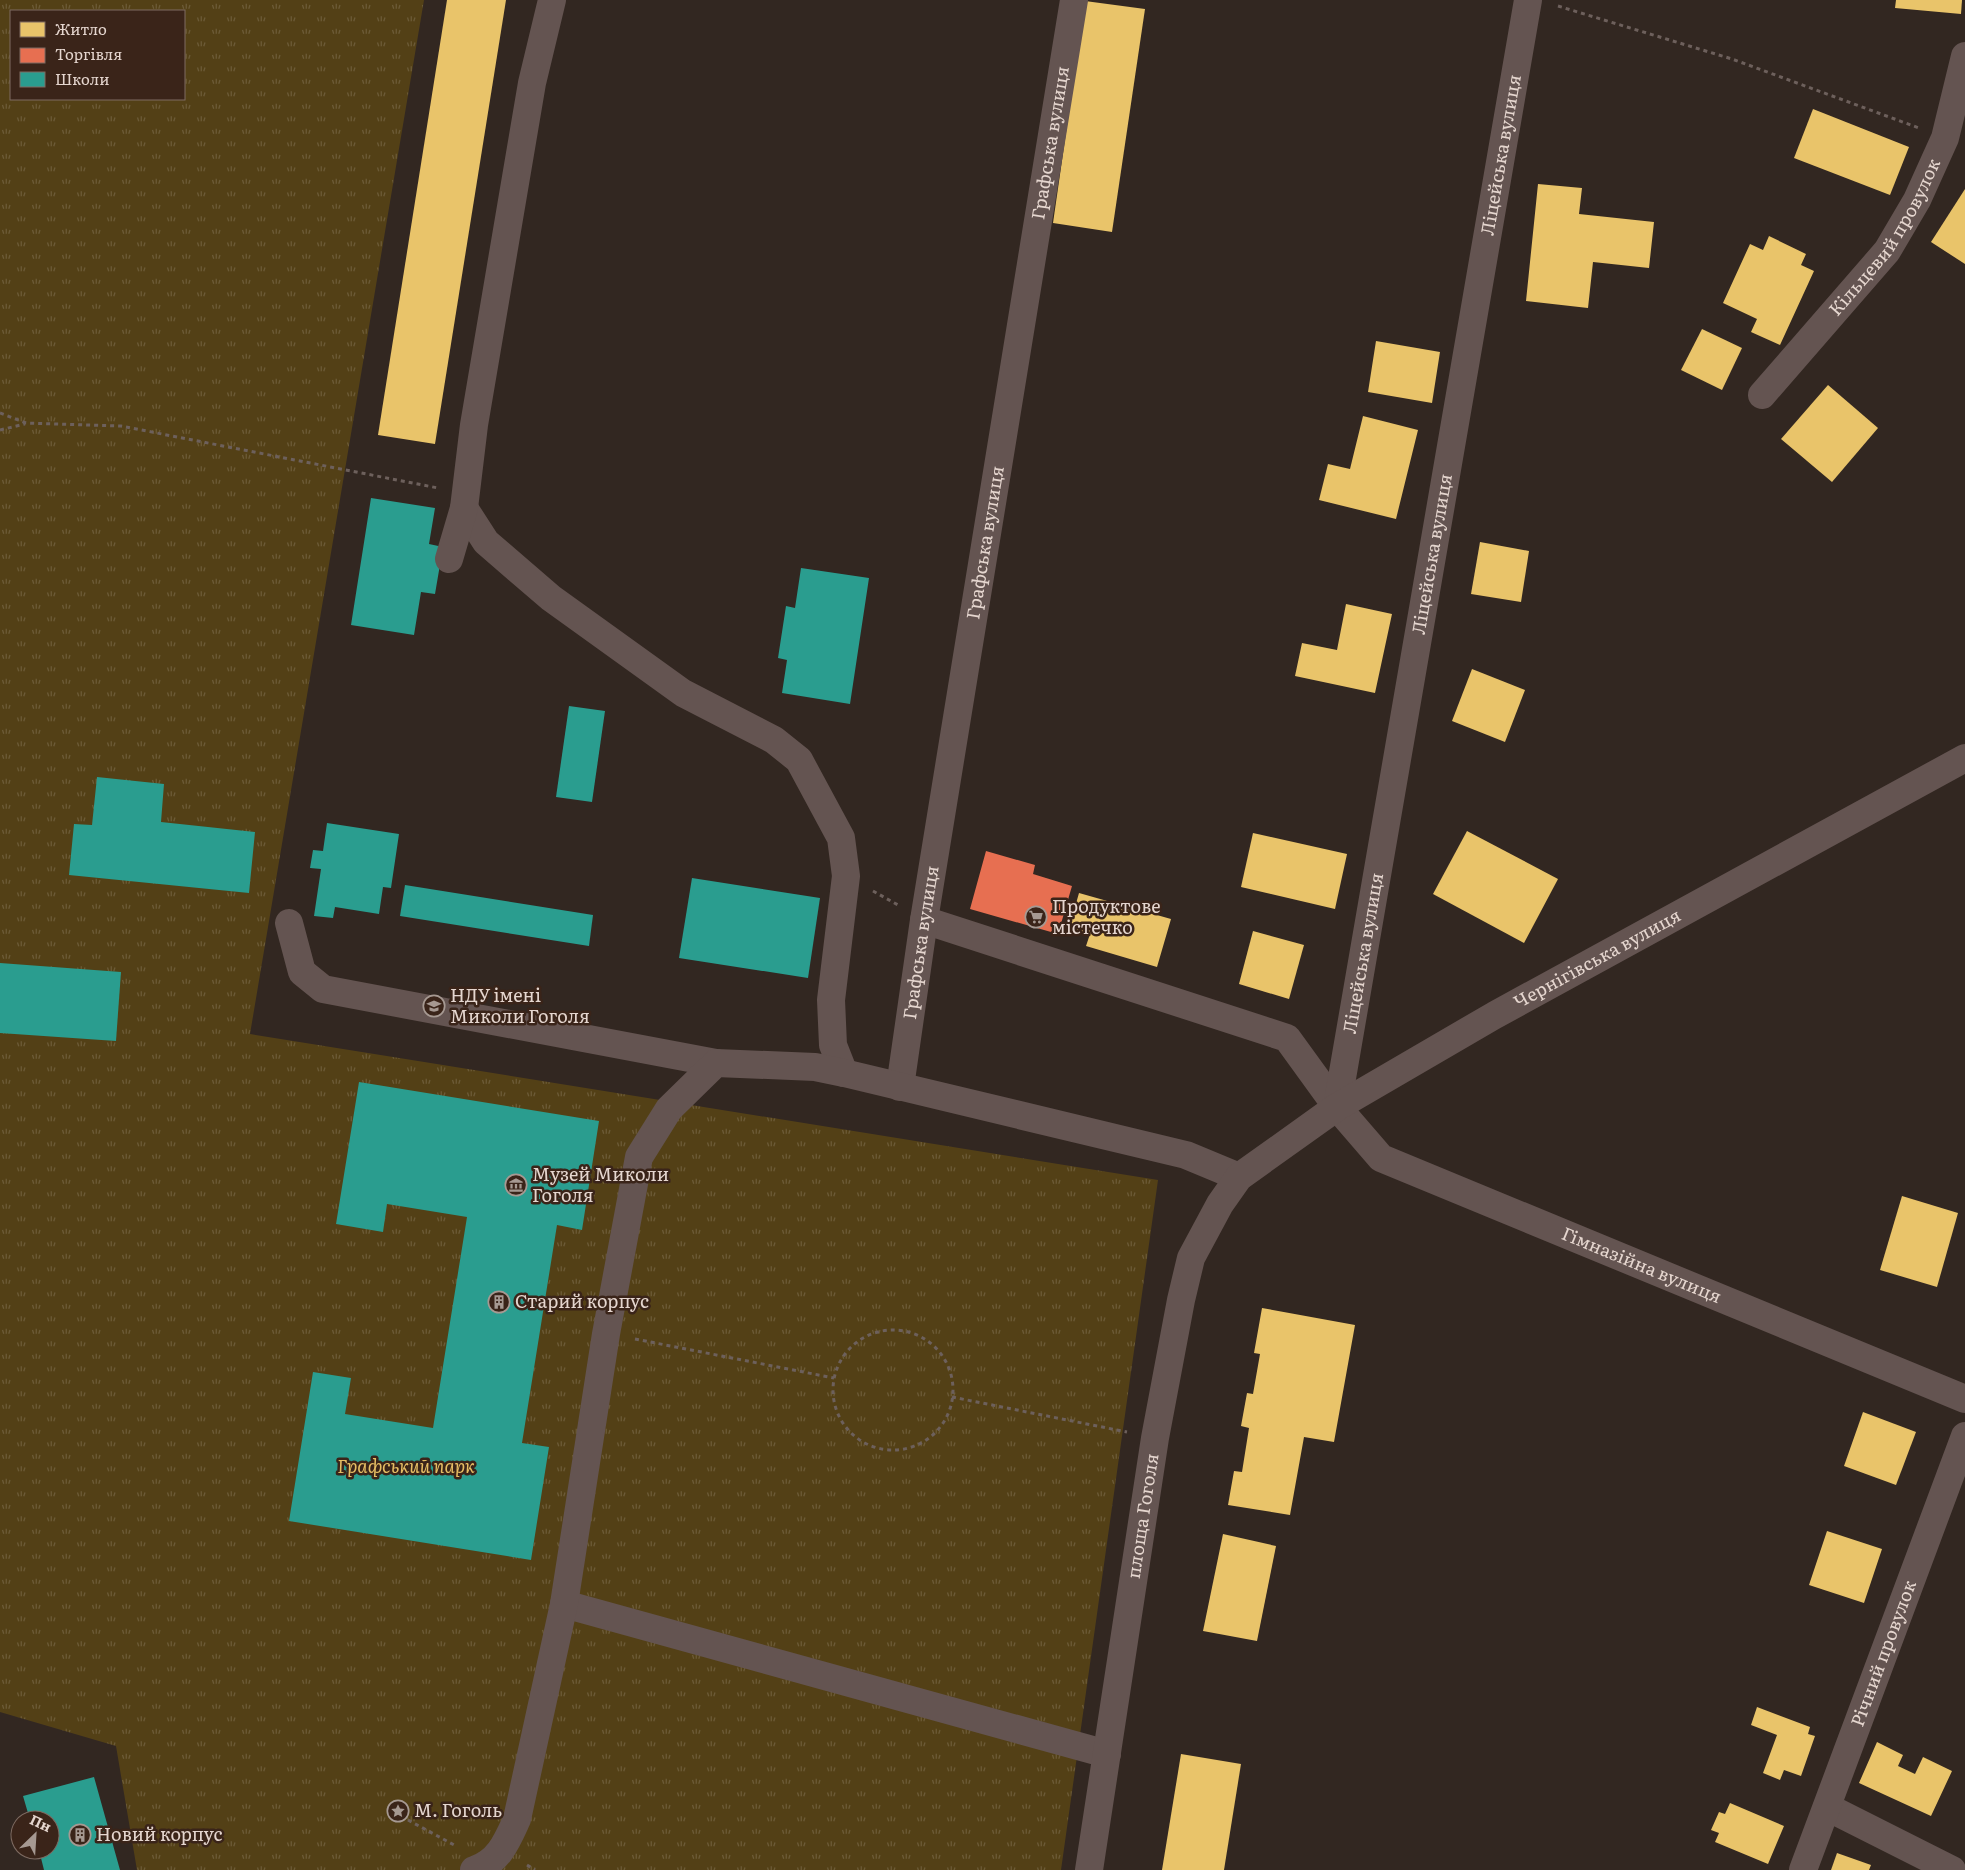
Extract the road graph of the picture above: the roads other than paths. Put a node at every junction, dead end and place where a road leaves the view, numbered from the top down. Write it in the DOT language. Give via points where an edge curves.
graph roads {
  1 [pos="552,0"];
  2 [pos="1074,0"];
  3 [pos="1528,0"];
  4 [pos="1965,56"];
  5 [pos="1762,395"];
  6 [pos="465,500"];
  7 [pos="448,559"];
  8 [pos="1965,758"];
  9 [pos="924,920"];
  10 [pos="289,924"];
  11 [pos="716,1063"];
  12 [pos="844,1073"];
  13 [pos="900,1086"];
  14 [pos="1337,1107"];
  15 [pos="1239,1177"];
  16 [pos="1965,1399"];
  17 [pos="1965,1436"];
  18 [pos="564,1604"];
  19 [pos="1106,1754"];
  20 [pos="1827,1807"];
  21 [pos="480,1868"];
  22 [pos="1089,1870"];
  23 [pos="1804,1870"];
  24 [pos="1952,1870"];
  1 -- 6 [label="street" via="532,83 474,424"];
  2 -- 9 [label="street, Графська вулиця"];
  3 -- 14 [label="street, Ліцейська вулиця"];
  4 -- 5 [label="street, Кільцевий провулок" via="1945,138 1916,200 1886,251"];
  6 -- 7 [label="street"];
  6 -- 12 [label="street" via="486,542 551,598 683,693 774,740 799,760 841,838 846,876 832,1000 833,1045"];
  8 -- 14 [label="street, Чернігівська вулиця" via="1495,1014"];
  9 -- 13 [label="street, Графська вулиця"];
  9 -- 14 [label="street, Гімназійна вулиця" via="1287,1038"];
  10 -- 11 [label="street" via="302,972 323,989"];
  11 -- 12 [label="street" via="816,1067"];
  11 -- 18 [label="street" via="669,1110 639,1157 606,1334"];
  12 -- 13 [label="street"];
  13 -- 15 [label="street" via="1186,1155"];
  14 -- 15 [label="street, Чернігівська вулиця"];
  14 -- 16 [label="street, Гімназійна вулиця" via="1381,1158"];
  15 -- 19 [label="street, площа Гоголя" via="1190,1258 1155,1438"];
  17 -- 20 [label="street, Річний провулок"];
  18 -- 19 [label="street"];
  18 -- 21 [label="street" via="517,1819 503,1850"];
  19 -- 22 [label="street, площа Гоголя"];
  20 -- 23 [label="street, Річний провулок"];
  20 -- 24 [label="street"];
}
